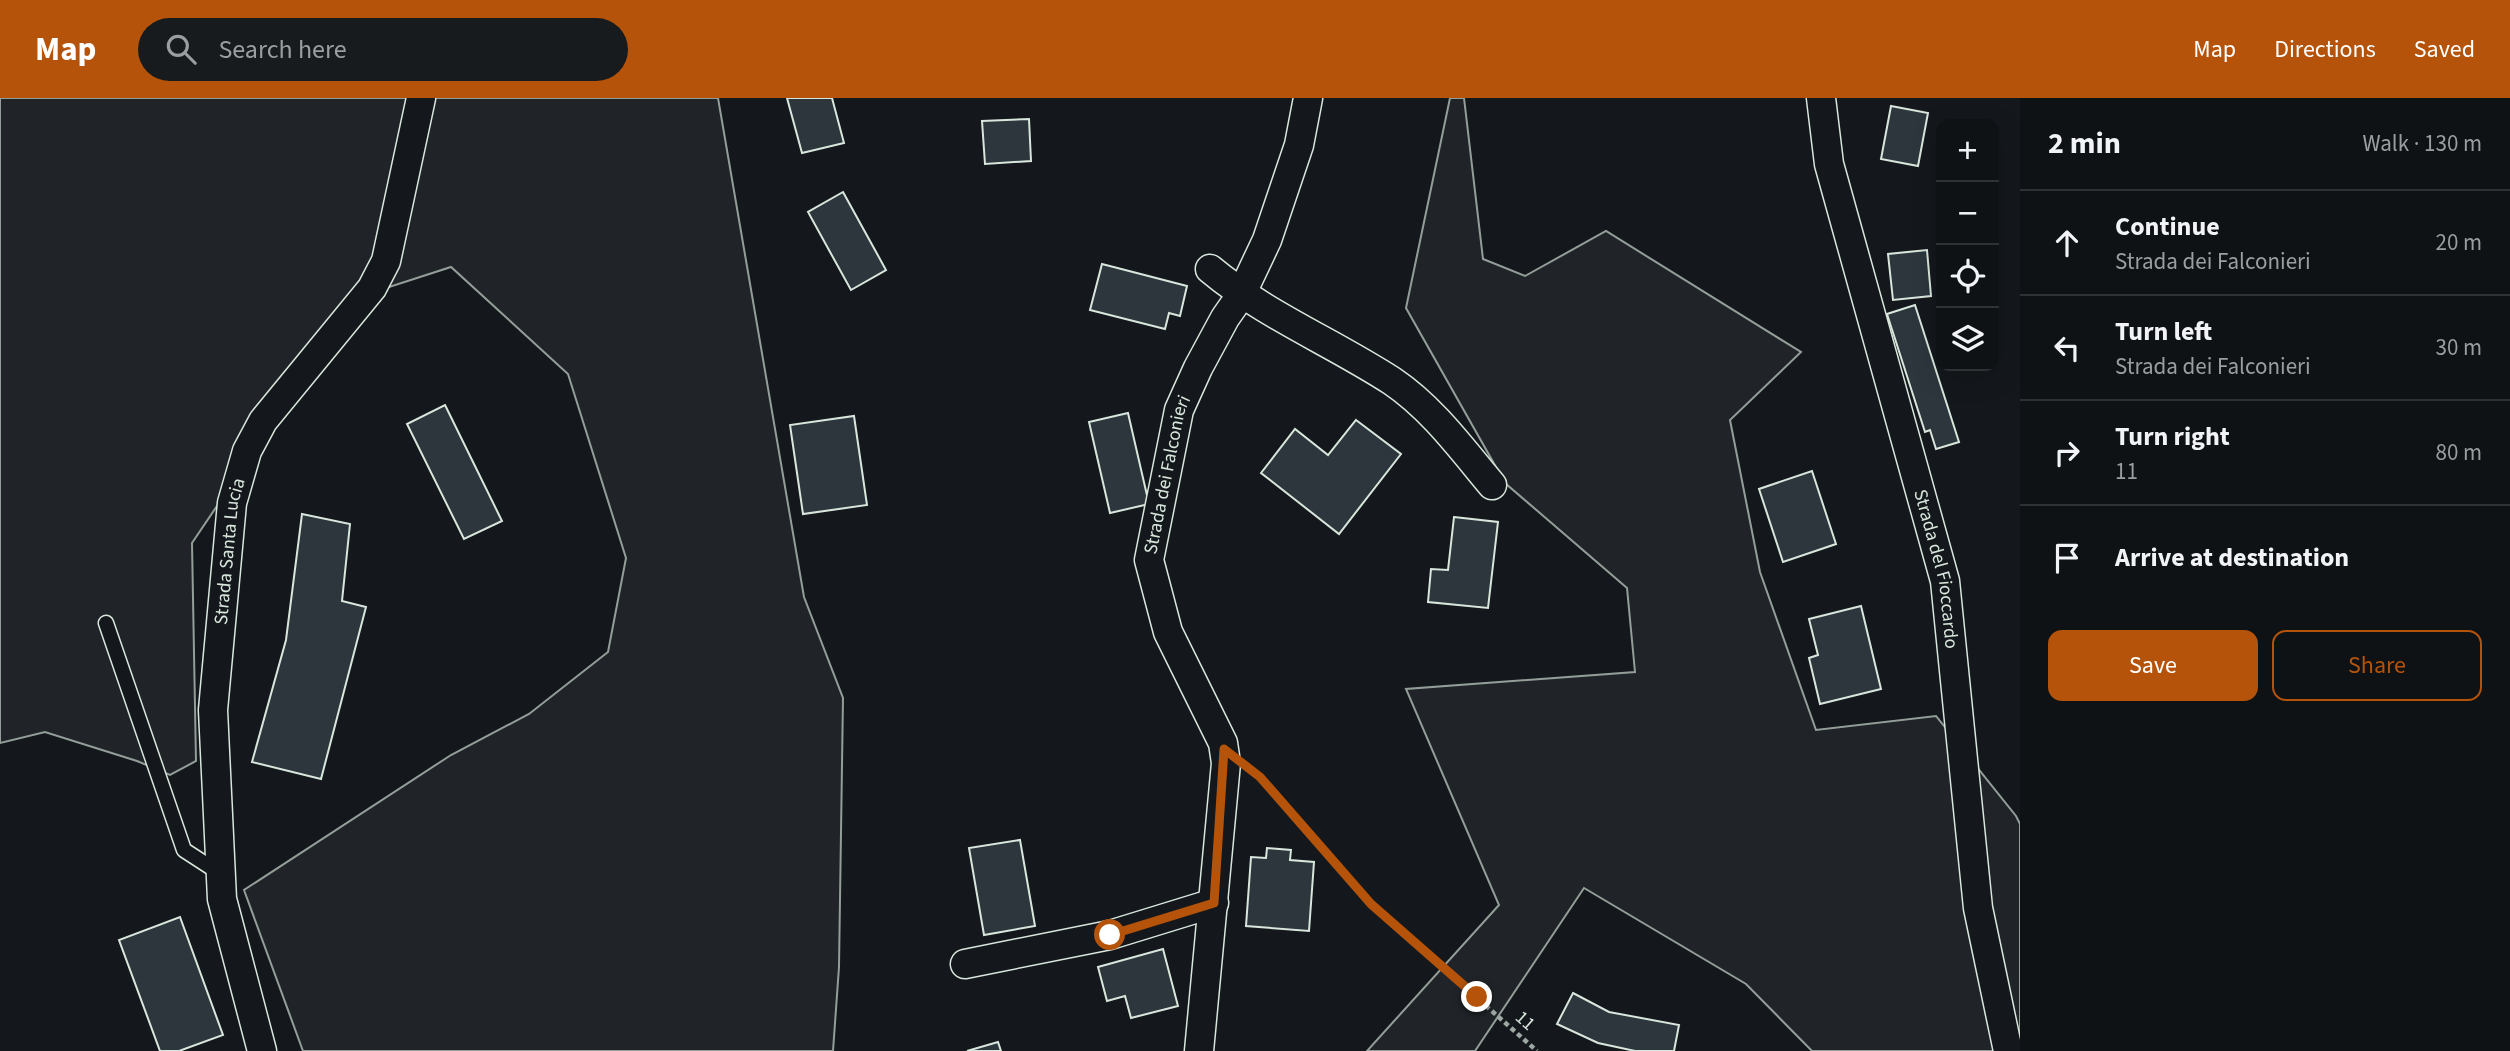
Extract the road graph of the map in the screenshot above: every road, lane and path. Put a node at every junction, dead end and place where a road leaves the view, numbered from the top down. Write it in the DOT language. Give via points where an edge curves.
graph roads {
  1 [pos="421,98"];
  2 [pos="1308,98"];
  3 [pos="1821,98"];
  4 [pos="1210,269"];
  5 [pos="1241,295"];
  6 [pos="1492,485"];
  7 [pos="106,623"];
  8 [pos="1224,749"];
  9 [pos="220,874"];
  10 [pos="1214,903"];
  11 [pos="965,964"];
  12 [pos="262,1051"];
  13 [pos="1199,1051"];
  14 [pos="1537,1051"];
  15 [pos="2008,1051"];
  1 -- 9 [label="street, Strada Santa Lucia" via="386,261 372,288 263,421 247,451 232,503 214,710"];
  2 -- 5 [label="street, Strada dei Falconieri" via="1295,157 1267,240"];
  3 -- 15 [label="street, Strada del Fioccardo" via="1829,164 1945,581 1978,908"];
  4 -- 5 [label="street"];
  5 -- 6 [label="street" via="1393,382 1444,427"];
  5 -- 8 [label="street, Strada dei Falconieri" via="1179,410 1149,560 1168,632"];
  7 -- 9 [label="lane" via="184,850"];
  8 -- 10 [label="street, Strada dei Falconieri"];
  8 -- 14 [label="path, 11" via="1267,785 1371,904"];
  9 -- 12 [label="street, Strada Santa Lucia" via="222,899"];
  10 -- 11 [label="street" via="1110,935"];
  10 -- 13 [label="street, Strada dei Falconieri"];
}
